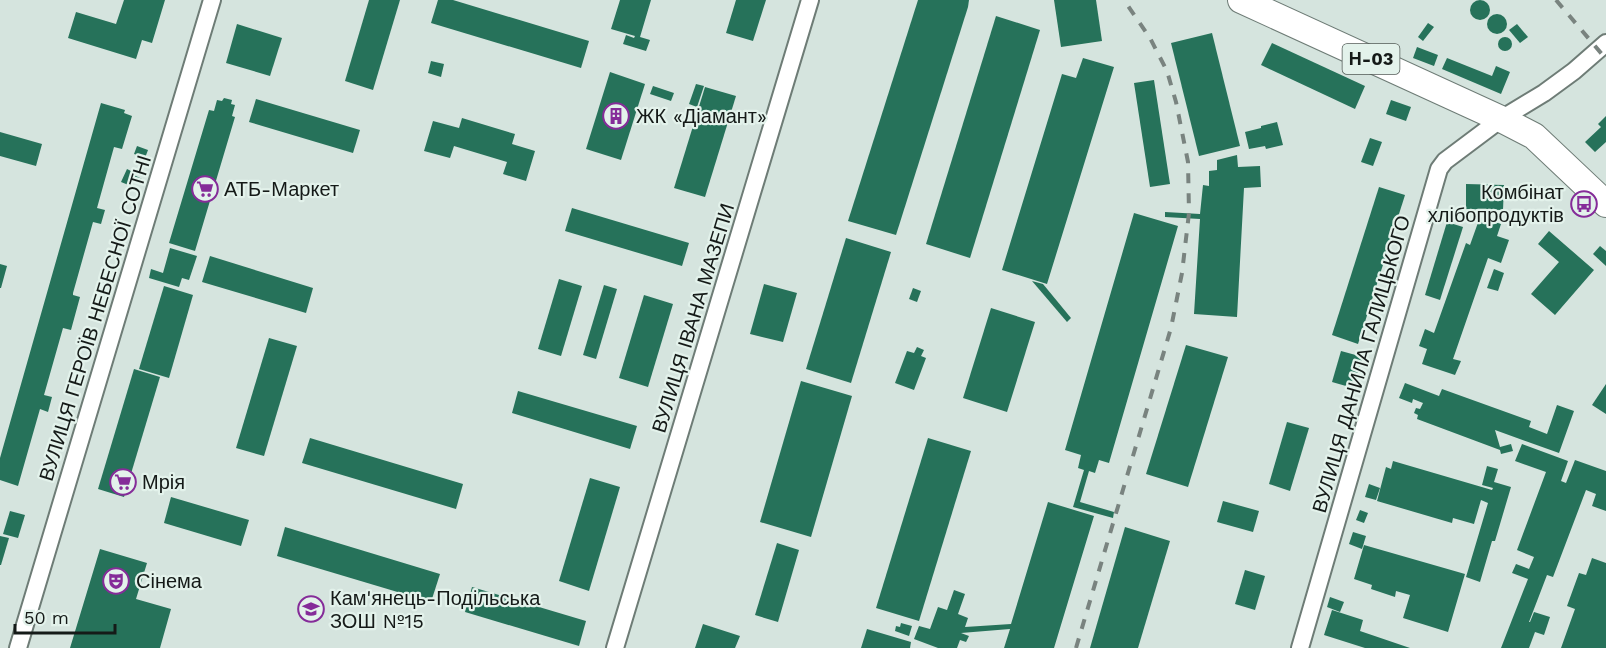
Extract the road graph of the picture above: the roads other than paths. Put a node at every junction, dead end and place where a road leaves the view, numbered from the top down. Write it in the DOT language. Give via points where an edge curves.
graph roads {
  1 [pos="212,0"];
  2 [pos="810,0"];
  3 [pos="1241,0"];
  4 [pos="1606,43"];
  5 [pos="1500,118"];
  6 [pos="1606,204"];
  7 [pos="18,648"];
  8 [pos="615,648"];
  9 [pos="1300,648"];
  1 -- 7 [label="street, ВУЛИЦЯ ГЕРОЇВ НЕБЕСНОЇ СОТНІ"];
  2 -- 8 [label="street, ВУЛИЦЯ ІВАНА МАЗЕПИ"];
  3 -- 5 [label="main road, Н-03"];
  4 -- 5 [label="street, ВУЛИЦЯ ДАНИЛА ГАЛИЦЬКОГО" via="1544,93"];
  5 -- 6 [label="main road, Н-03" via="1534,136"];
  5 -- 9 [label="street, ВУЛИЦЯ ДАНИЛА ГАЛИЦЬКОГО" via="1439,169"];
}
